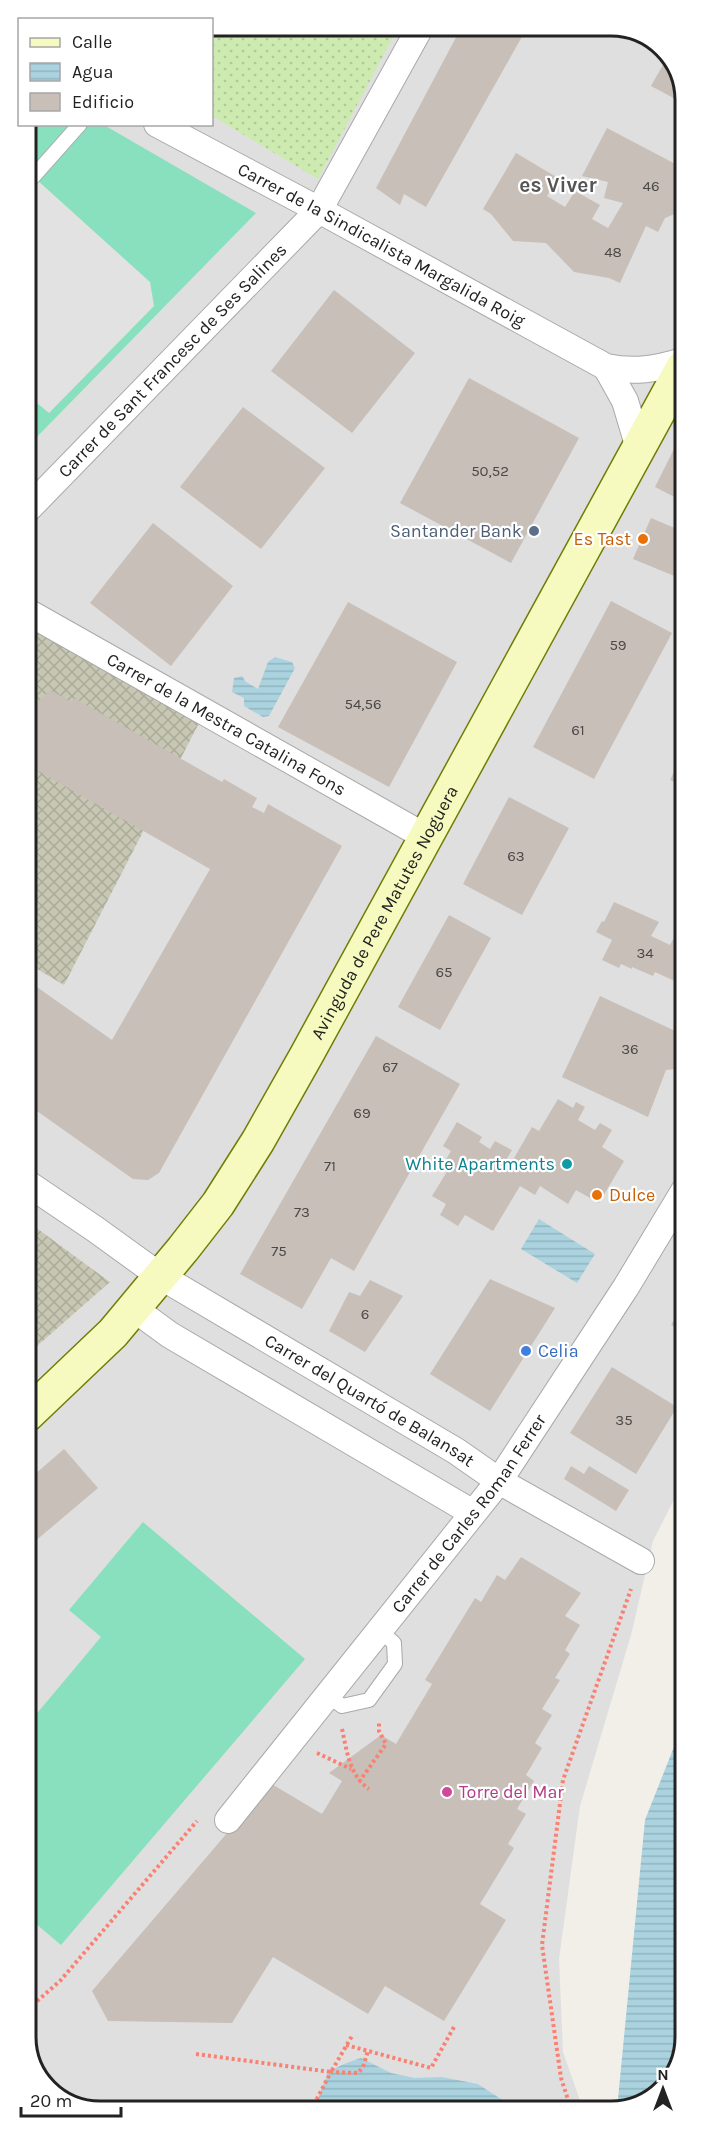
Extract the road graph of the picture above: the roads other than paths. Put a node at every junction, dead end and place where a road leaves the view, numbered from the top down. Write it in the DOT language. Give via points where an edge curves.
graph roads {
  1 [pos="415,36"];
  2 [pos="78,126"];
  3 [pos="161,126"];
  4 [pos="36,174"];
  5 [pos="319,210"];
  6 [pos="675,363"];
  7 [pos="606,367"];
  8 [pos="675,403"];
  9 [pos="639,448"];
  10 [pos="36,501"];
  11 [pos="36,616"];
  12 [pos="426,837"];
  13 [pos="36,1189"];
  14 [pos="675,1206"];
  15 [pos="160,1276"];
  16 [pos="133,1308"];
  17 [pos="36,1407"];
  18 [pos="499,1481"];
  19 [pos="472,1513"];
  20 [pos="641,1561"];
  21 [pos="379,1630"];
  22 [pos="334,1701"];
  23 [pos="228,1820"];
  1 -- 5 [label="street, Carrer de Sant Francesc de Ses Salines"];
  2 -- 4 [label="lane"];
  3 -- 5 [label="street, Carrer de la Sindicalista Margalida Roig"];
  5 -- 7 [label="street, Carrer de la Sindicalista Margalida Roig"];
  5 -- 10 [label="street, Carrer de Sant Francesc de Ses Salines"];
  6 -- 7 [label="street, Carrer de la Sindicalista Margalida Roig" via="645,370"];
  7 -- 9 [label="street" via="625,401"];
  8 -- 9 [label="street, Avinguda de Pere Matutes Noguera"];
  9 -- 12 [label="street, Avinguda de Pere Matutes Noguera"];
  11 -- 12 [label="street, Carrer de la Mestra Catalina Fons"];
  12 -- 15 [label="street, Avinguda de Pere Matutes Noguera" via="258,1141 218,1204"];
  13 -- 15 [label="street, Carrer del Quartó de Balansat"];
  14 -- 18 [label="street, Carrer de Carles Roman Ferrer"];
  15 -- 16 [label="street, Avinguda de Pere Matutes Noguera"];
  15 -- 18 [label="street, Carrer del Quartó de Balansat" via="436,1439"];
  16 -- 17 [label="street, Avinguda de Pere Matutes Noguera" via="97,1350"];
  16 -- 19 [label="street" via="170,1335"];
  18 -- 19 [label="street, Carrer de Carles Roman Ferrer"];
  18 -- 20 [label="street, Carrer del Quartó de Balansat"];
  19 -- 21 [label="street, Carrer de Carles Roman Ferrer"];
  21 -- 22 [label="street, Carrer de Carles Roman Ferrer"];
  21 -- 22 [label="lane" via="394,1643 395,1664 369,1700"];
  22 -- 23 [label="street, Carrer de Carles Roman Ferrer"];
}
